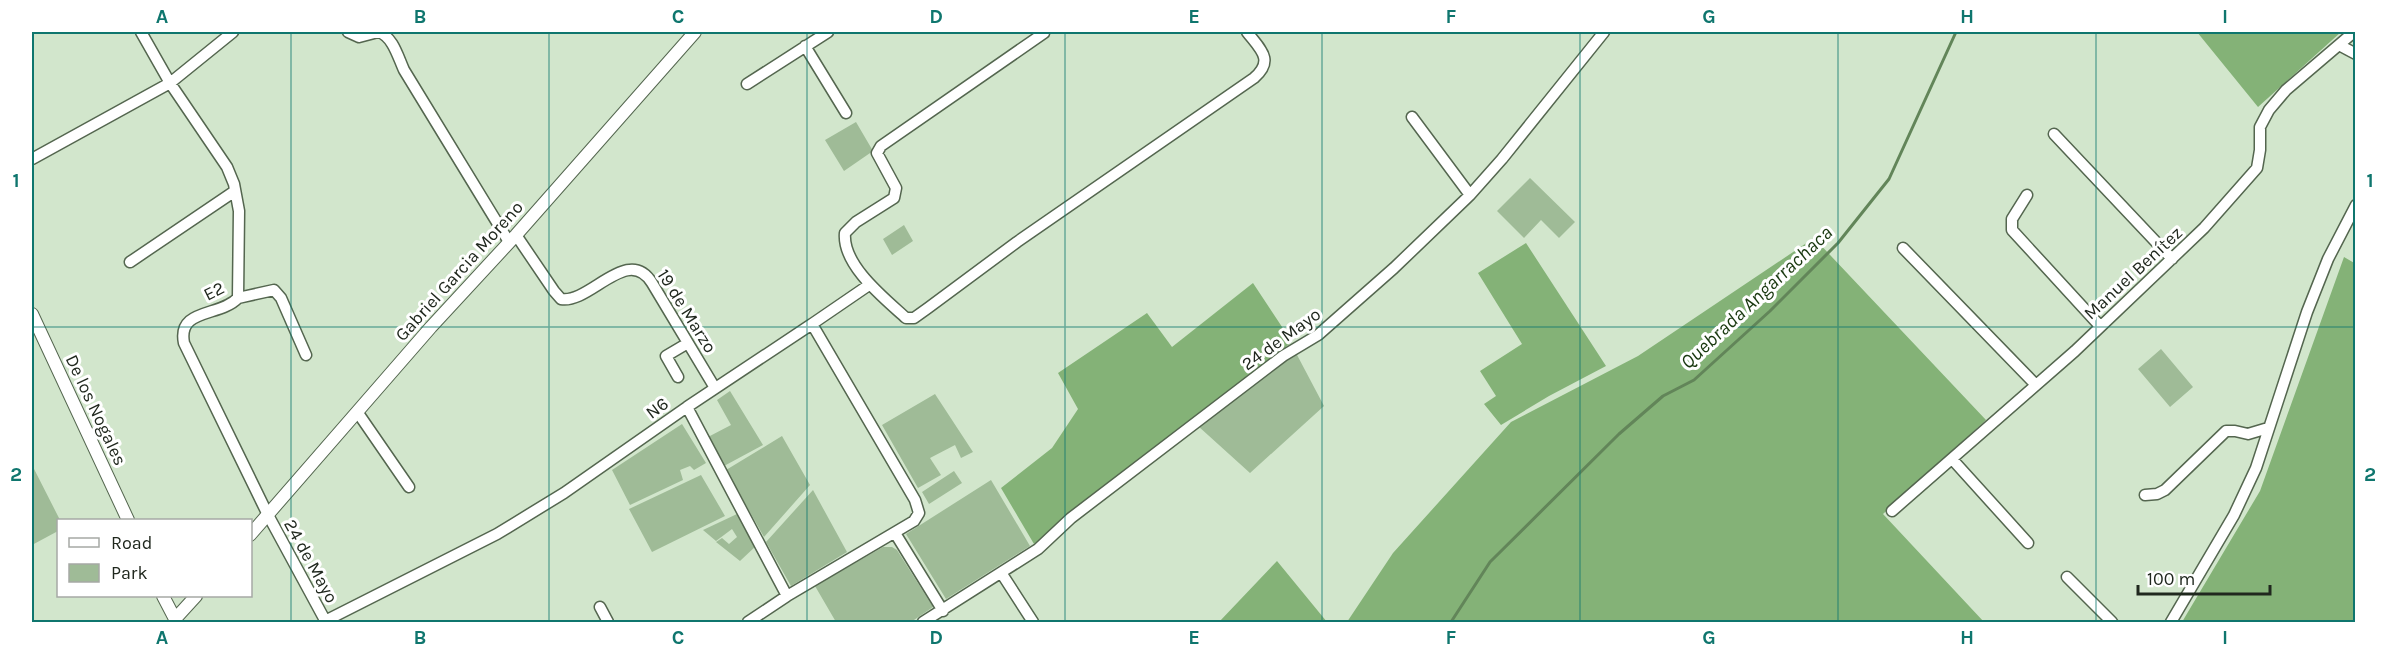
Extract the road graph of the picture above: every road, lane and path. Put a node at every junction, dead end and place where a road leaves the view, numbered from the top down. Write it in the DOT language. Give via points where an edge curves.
graph roads {
  1 [pos="141,32"];
  2 [pos="233,32"];
  3 [pos="348,32"];
  4 [pos="378,32"];
  5 [pos="695,32"];
  6 [pos="1247,32"];
  7 [pos="1604,32"];
  8 [pos="2354,32"];
  9 [pos="1044,33"];
  10 [pos="820,34"];
  11 [pos="2339,45"];
  12 [pos="805,46"];
  13 [pos="2355,54"];
  14 [pos="170,83"];
  15 [pos="747,84"];
  16 [pos="846,113"];
  17 [pos="1412,117"];
  18 [pos="2054,134"];
  19 [pos="32,159"];
  20 [pos="235,191"];
  21 [pos="1470,195"];
  22 [pos="2027,195"];
  23 [pos="2355,205"];
  24 [pos="512,238"];
  25 [pos="1903,248"];
  26 [pos="2172,259"];
  27 [pos="130,262"];
  28 [pos="870,285"];
  29 [pos="238,298"];
  30 [pos="32,314"];
  31 [pos="812,324"];
  32 [pos="2100,326"];
  33 [pos="688,343"];
  34 [pos="306,355"];
  35 [pos="678,377"];
  36 [pos="2036,385"];
  37 [pos="716,388"];
  38 [pos="687,407"];
  39 [pos="358,413"];
  40 [pos="2268,428"];
  41 [pos="1952,459"];
  42 [pos="409,487"];
  43 [pos="2145,495"];
  44 [pos="1892,511"];
  45 [pos="268,515"];
  46 [pos="128,519"];
  47 [pos="252,533"];
  48 [pos="895,533"];
  49 [pos="2028,543"];
  50 [pos="1002,574"];
  51 [pos="2067,577"];
  52 [pos="787,596"];
  53 [pos="163,597"];
  54 [pos="195,597"];
  55 [pos="600,607"];
  56 [pos="934,618"];
  57 [pos="173,620"];
  58 [pos="326,622"];
  59 [pos="608,622"];
  60 [pos="748,622"];
  61 [pos="1033,622"];
  62 [pos="2112,622"];
  63 [pos="2170,622"];
  1 -- 14 [label="street, E2"];
  2 -- 14 [label="street"];
  3 -- 4 [label="street, 19 de Marzo" via="358,37"];
  4 -- 24 [label="street, 19 de Marzo" via="391,41 404,70"];
  5 -- 24 [label="street, Gabriel Garcia Moreno"];
  6 -- 28 [label="street" via="1265,57 1262,71 1254,78 914,318 906,318"];
  7 -- 21 [label="street, 24 de Mayo"];
  8 -- 11 [label="street, Manuel Benítez"];
  9 -- 28 [label="street" via="881,146 877,153 896,188 894,198 856,222 845,233 844,241 852,261"];
  10 -- 12 [label="street"];
  11 -- 13 [label="street"];
  11 -- 26 [label="street, Manuel Benítez" via="2286,90 2269,110 2260,127 2257,168"];
  12 -- 15 [label="street"];
  12 -- 16 [label="street"];
  14 -- 19 [label="street"];
  14 -- 20 [label="street, E2" via="227,167"];
  17 -- 21 [label="street"];
  18 -- 26 [label="street"];
  20 -- 27 [label="street"];
  20 -- 29 [label="street, E2" via="239,211"];
  21 -- 50 [label="street, 24 de Mayo" via="1318,335 1282,356"];
  22 -- 32 [label="street" via="2012,219 2012,230"];
  23 -- 40 [label="street" via="2307,312"];
  24 -- 33 [label="street, 19 de Marzo" via="561,299 572,299 616,273 643,273"];
  24 -- 39 [label="street, Gabriel Garcia Moreno"];
  25 -- 36 [label="street"];
  26 -- 32 [label="street, Manuel Benítez"];
  28 -- 31 [label="street, N6"];
  29 -- 34 [label="street" via="274,290"];
  29 -- 45 [label="street, E2" via="190,321 184,327 184,343"];
  30 -- 46 [label="street, De los Nogales"];
  31 -- 37 [label="street, N6"];
  31 -- 48 [label="street" via="919,510 918,516"];
  32 -- 36 [label="street, Manuel Benítez"];
  33 -- 35 [label="street" via="666,356"];
  33 -- 37 [label="street, 19 de Marzo"];
  36 -- 41 [label="street, Manuel Benítez"];
  37 -- 38 [label="street, N6"];
  38 -- 52 [label="street"];
  38 -- 58 [label="street, N6" via="584,480 498,534"];
  39 -- 42 [label="street"];
  39 -- 45 [label="street, Gabriel Garcia Moreno"];
  40 -- 43 [label="street" via="2248,434 2226,431 2165,490"];
  40 -- 63 [label="street" via="2256,468 2234,514"];
  41 -- 44 [label="street, Manuel Benítez"];
  41 -- 49 [label="street"];
  45 -- 47 [label="street, Gabriel Garcia Moreno"];
  45 -- 58 [label="street, 24 de Mayo"];
  48 -- 52 [label="street"];
  48 -- 56 [label="street"];
  50 -- 56 [label="street, 24 de Mayo"];
  50 -- 61 [label="street"];
  51 -- 62 [label="street"];
  52 -- 60 [label="street"];
  53 -- 57 [label="street"];
  54 -- 57 [label="street"];
  55 -- 59 [label="street"];
}
